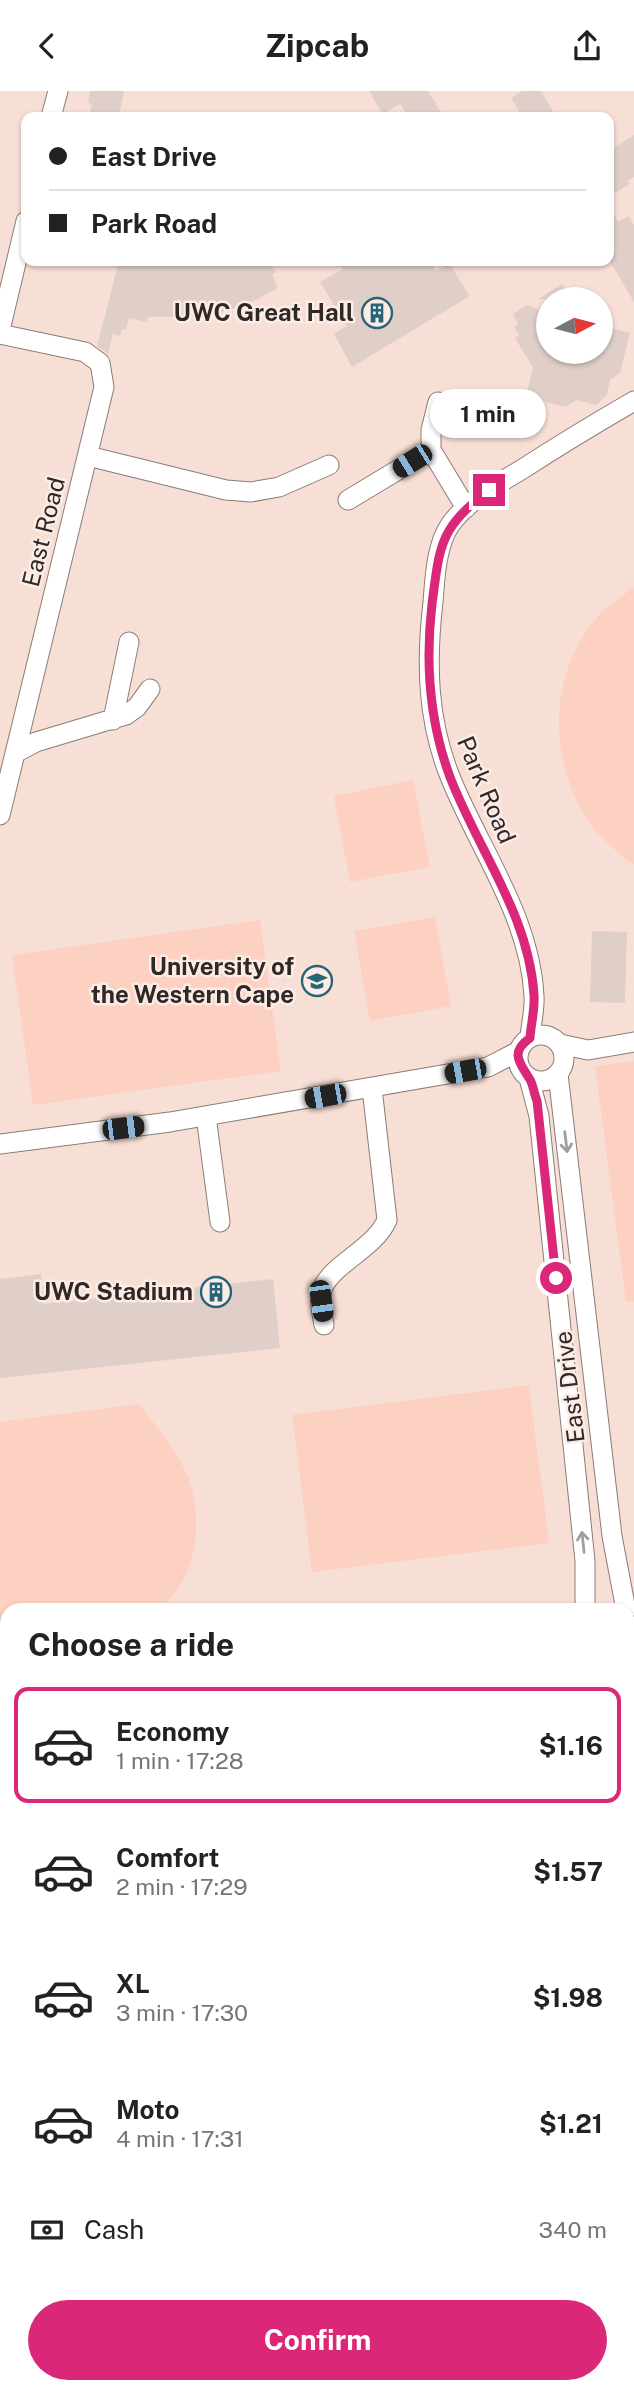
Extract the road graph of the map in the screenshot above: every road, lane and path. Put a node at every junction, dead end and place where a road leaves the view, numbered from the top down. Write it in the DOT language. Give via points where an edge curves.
graph roads {
  1 [pos="58,91"];
  2 [pos="52,112"];
  3 [pos="21,242"];
  4 [pos="0,332"];
  5 [pos="634,401"];
  6 [pos="438,402"];
  7 [pos="431,450"];
  8 [pos="88,456"];
  9 [pos="329,465"];
  10 [pos="348,500"];
  11 [pos="466,508"];
  12 [pos="129,642"];
  13 [pos="111,681"];
  14 [pos="150,689"];
  15 [pos="106,721"];
  16 [pos="15,753"];
  17 [pos="0,815"];
  18 [pos="539,1042"];
  19 [pos="634,1042"];
  20 [pos="588,1050"];
  21 [pos="488,1067"];
  22 [pos="560,1071"];
  23 [pos="526,1075"];
  24 [pos="372,1088"];
  25 [pos="206,1116"];
  26 [pos="0,1143"];
  27 [pos="220,1222"];
  28 [pos="324,1325"];
  29 [pos="601,1330"];
  30 [pos="634,1599"];
  31 [pos="585,1603"];
  32 [pos="624,1603"];
  1 -- 2 [label="street"];
  3 -- 4 [label="street"];
  4 -- 8 [label="street, East Road" via="85,352 100,363 104,387"];
  5 -- 11 [label="street, Park Road"];
  6 -- 7 [label="street"];
  7 -- 10 [label="street"];
  7 -- 11 [label="street"];
  8 -- 9 [label="street" via="251,492 289,483"];
  8 -- 16 [label="street, East Road"];
  11 -- 18 [label="street, Park Road" via="449,526 437,567 428,651 429,697 451,779 524,940"];
  12 -- 15 [label="street"];
  13 -- 15 [label="street"];
  14 -- 15 [label="street" via="133,712"];
  15 -- 16 [label="street"];
  16 -- 17 [label="street, East Road"];
  18 -- 20 [label="street"];
  18 -- 21 [label="street"];
  18 -- 22 [label="street" via="564,1054"];
  18 -- 23 [label="street" via="518,1058"];
  19 -- 20 [label="street"];
  20 -- 22 [label="street"];
  21 -- 23 [label="street"];
  21 -- 24 [label="street"];
  22 -- 23 [label="street" via="544,1081"];
  22 -- 32 [label="street, East Drive, one-way" via="610,1523"];
  31 -- 23 [label="street, East Drive, one-way" via="585,1560 539,1116"];
  24 -- 25 [label="street"];
  24 -- 28 [label="street" via="387,1220 378,1235 323,1286"];
  25 -- 26 [label="street"];
  25 -- 27 [label="street"];
  29 -- 30 [label="street"];
}
